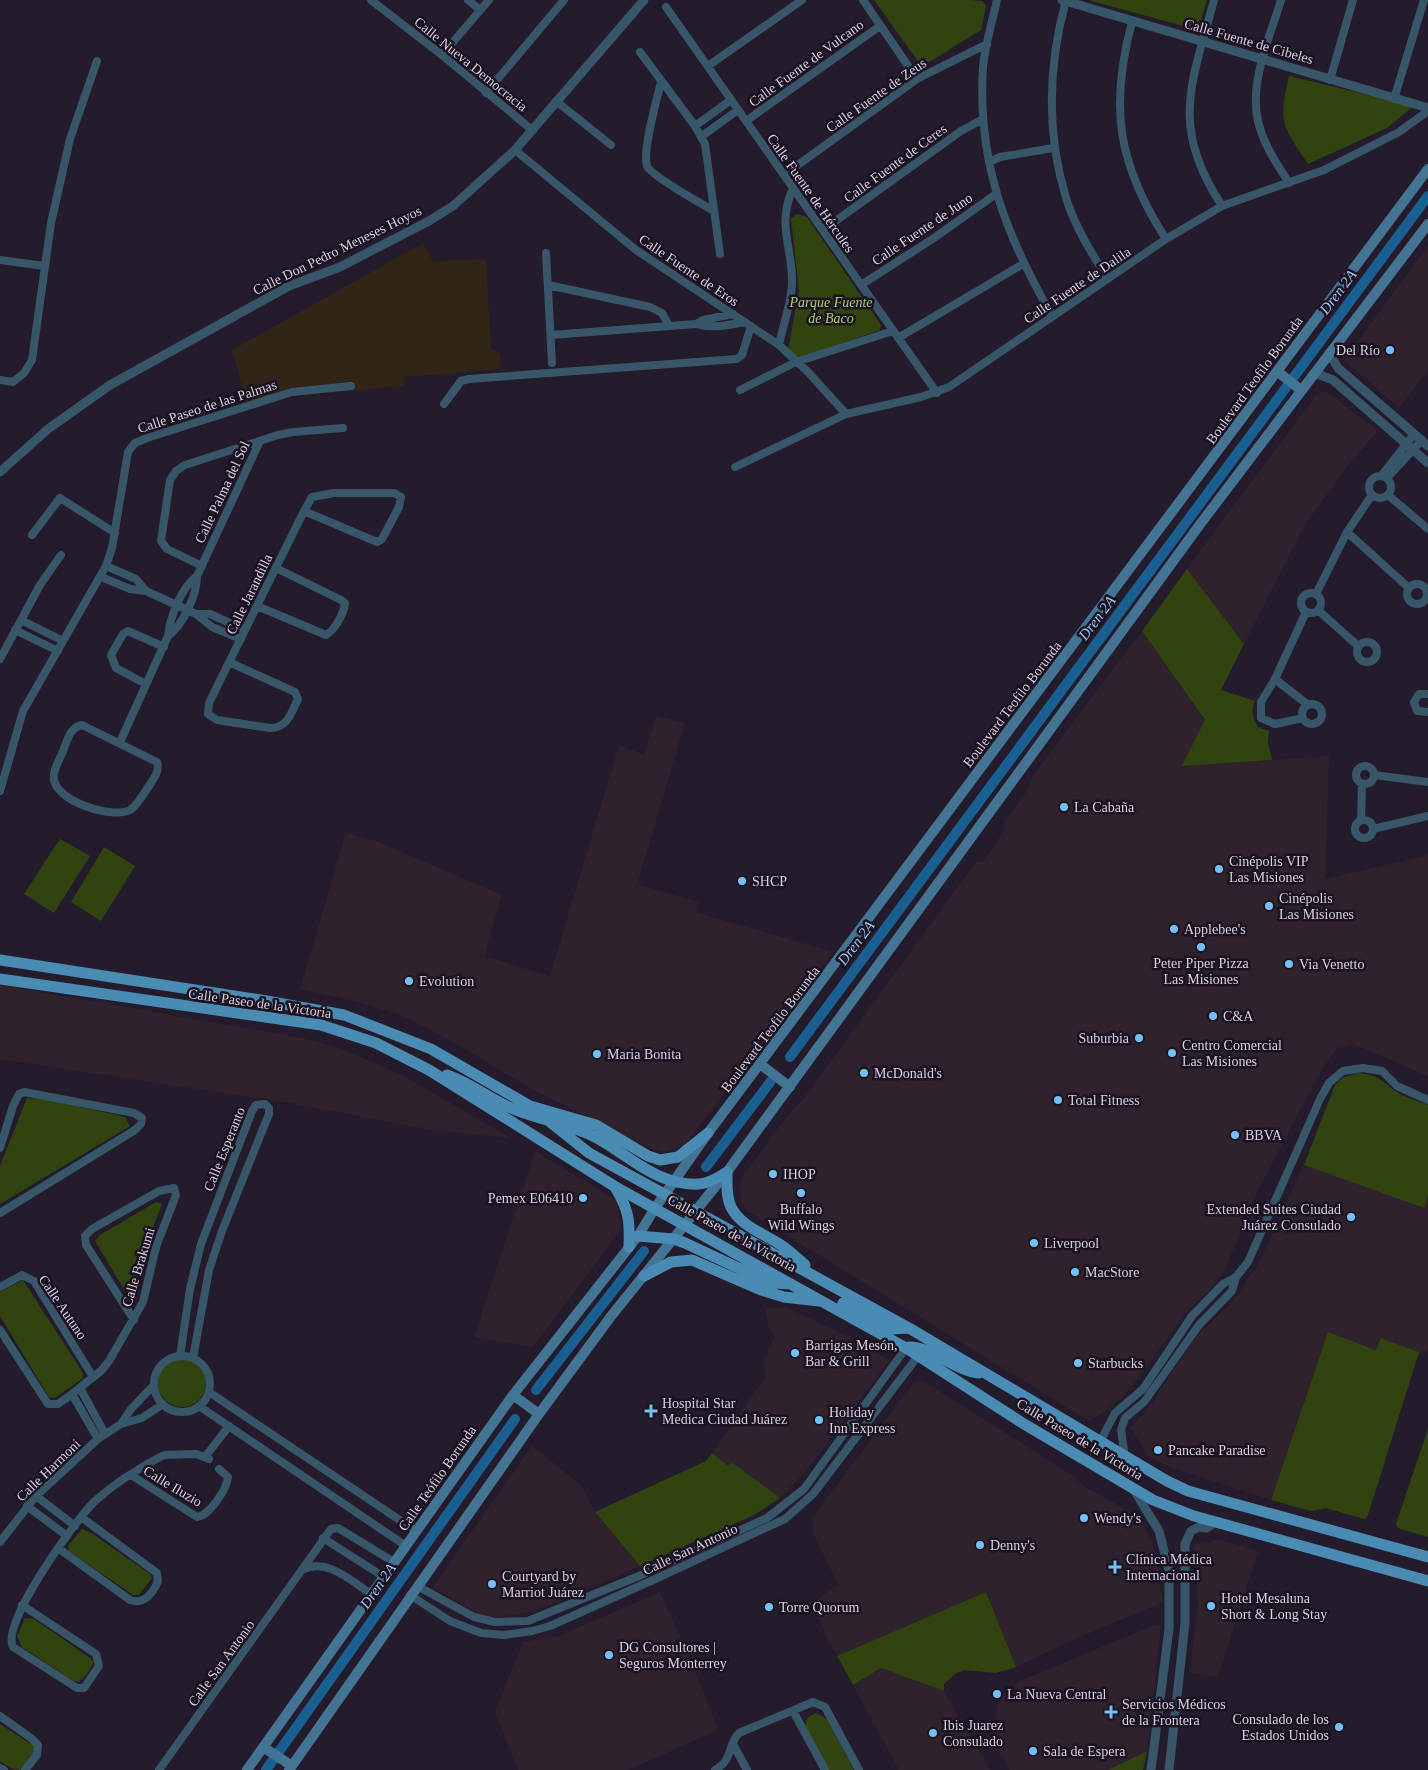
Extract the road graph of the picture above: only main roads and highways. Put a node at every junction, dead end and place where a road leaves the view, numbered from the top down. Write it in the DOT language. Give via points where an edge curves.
graph roads {
  1 [pos="1428,169"];
  2 [pos="1428,224"];
  3 [pos="1281,374"];
  4 [pos="1298,388"];
  5 [pos="0,960"];
  6 [pos="0,979"];
  7 [pos="261,1000"];
  8 [pos="221,1012"];
  9 [pos="760,1064"];
  10 [pos="430,1070"];
  11 [pos="790,1087"];
  12 [pos="530,1106"];
  13 [pos="542,1118"];
  14 [pos="708,1133"];
  15 [pos="727,1172"];
  16 [pos="675,1182"];
  17 [pos="614,1186"];
  18 [pos="666,1194"];
  19 [pos="655,1208"];
  20 [pos="696,1210"];
  21 [pos="685,1224"];
  22 [pos="638,1236"];
  23 [pos="674,1239"];
  24 [pos="628,1247"];
  25 [pos="815,1275"];
  26 [pos="644,1276"];
  27 [pos="793,1284"];
  28 [pos="826,1302"];
  29 [pos="909,1328"];
  30 [pos="906,1348"];
  31 [pos="986,1374"];
  32 [pos="513,1395"];
  33 [pos="539,1414"];
  34 [pos="1428,1557"];
  35 [pos="1428,1581"];
  36 [pos="266,1749"];
  37 [pos="288,1765"];
  38 [pos="247,1770"];
  1 -- 3 [label="main road, Boulevard Teofilo Borunda"];
  2 -- 4 [label="main road" via="1315,373"];
  3 -- 4 [label="main road"];
  3 -- 9 [label="main road, Boulevard Teofilo Borunda"];
  4 -- 11 [label="main road"];
  5 -- 7 [label="main road, Calle Paseo de la Victoria"];
  6 -- 8 [label="main road, Calle Paseo de la Victoria"];
  7 -- 8 [label="main road" via="255,1008 226,1008"];
  7 -- 12 [label="main road, Calle Paseo de la Victoria" via="344,1014 381,1028 431,1050"];
  8 -- 10 [label="main road, Calle Paseo de la Victoria" via="338,1030 376,1043"];
  9 -- 11 [label="main road"];
  9 -- 14 [label="main road, Boulevard Teofilo Borunda"];
  10 -- 13 [label="main road" via="458,1079 512,1108"];
  10 -- 17 [label="main road, Calle Paseo de la Victoria"];
  11 -- 15 [label="main road"];
  12 -- 13 [label="main road, Calle Paseo de la Victoria"];
  12 -- 14 [label="main road" via="596,1125 660,1160 678,1157"];
  13 -- 16 [label="main road" via="598,1139"];
  13 -- 18 [label="main road, Calle Paseo de la Victoria" via="589,1153"];
  14 -- 16 [label="main road, Boulevard Teofilo Borunda"];
  15 -- 16 [label="main road" via="711,1182"];
  15 -- 20 [label="main road"];
  15 -- 25 [label="main road" via="731,1207 738,1217 792,1252"];
  16 -- 18 [label="main road, Boulevard Teofilo Borunda"];
  17 -- 19 [label="main road, Calle Paseo de la Victoria"];
  17 -- 24 [label="main road" via="626,1204"];
  18 -- 19 [label="main road, Boulevard Teofilo Borunda"];
  18 -- 20 [label="main road, Calle Paseo de la Victoria"];
  19 -- 21 [label="main road, Calle Paseo de la Victoria"];
  19 -- 22 [label="main road, Calle Teófilo Borunda"];
  20 -- 21 [label="main road"];
  20 -- 25 [label="main road, Calle Paseo de la Victoria"];
  21 -- 23 [label="main road"];
  21 -- 27 [label="main road, Calle Paseo de la Victoria"];
  22 -- 23 [label="main road"];
  22 -- 24 [label="main road, Calle Teófilo Borunda"];
  23 -- 26 [label="main road"];
  23 -- 27 [label="main road" via="764,1280"];
  24 -- 32 [label="main road, Calle Teófilo Borunda"];
  25 -- 29 [label="main road, Calle Paseo de la Victoria"];
  26 -- 28 [label="main road" via="671,1262 692,1260 761,1290 784,1297"];
  26 -- 33 [label="main road"];
  27 -- 28 [label="main road, Calle Paseo de la Victoria"];
  27 -- 29 [label="main road" via="814,1287 892,1329"];
  28 -- 30 [label="main road, Calle Paseo de la Victoria"];
  29 -- 31 [label="main road, Calle Paseo de la Victoria"];
  30 -- 31 [label="main road" via="918,1346 955,1367"];
  30 -- 35 [label="main road, Calle Paseo de la Victoria" via="1024,1424 1169,1507"];
  31 -- 34 [label="main road, Calle Paseo de la Victoria" via="1188,1491"];
  32 -- 33 [label="main road"];
  32 -- 36 [label="main road, Calle Teófilo Borunda" via="371,1594"];
  33 -- 37 [label="main road"];
  36 -- 37 [label="main road"];
  36 -- 38 [label="main road, Calle Teófilo Borunda"];
}
